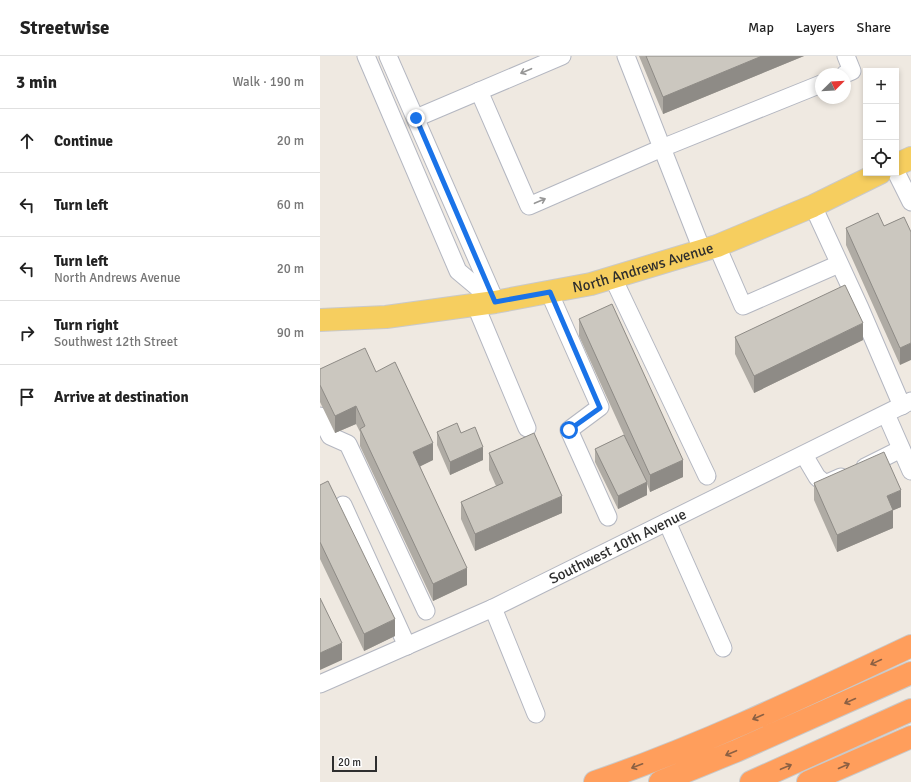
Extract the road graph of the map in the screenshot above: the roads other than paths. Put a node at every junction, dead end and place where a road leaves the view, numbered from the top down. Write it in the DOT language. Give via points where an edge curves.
graph roads {
  1 [pos="366,56"];
  2 [pos="388,56"];
  3 [pos="562,56"];
  4 [pos="626,56"];
  5 [pos="846,56"];
  6 [pos="851,68"];
  7 [pos="815,86"];
  8 [pos="479,91"];
  9 [pos="416,118"];
  10 [pos="662,148"];
  11 [pos="911,158"];
  12 [pos="899,164"];
  13 [pos="874,176"];
  14 [pos="898,176"];
  15 [pos="911,202"];
  16 [pos="812,206"];
  17 [pos="710,248"];
  18 [pos="840,264"];
  19 [pos="613,278"];
  20 [pos="550,292"];
  21 [pos="485,303"];
  22 [pos="320,320"];
  23 [pos="906,403"];
  24 [pos="886,414"];
  25 [pos="320,416"];
  26 [pos="526,428"];
  27 [pos="901,449"];
  28 [pos="804,454"];
  29 [pos="911,471"];
  30 [pos="707,476"];
  31 [pos="343,505"];
  32 [pos="608,517"];
  33 [pos="667,522"];
  34 [pos="493,608"];
  35 [pos="426,611"];
  36 [pos="407,646"];
  37 [pos="911,646"];
  38 [pos="723,648"];
  39 [pos="911,673"];
  40 [pos="320,684"];
  41 [pos="911,710"];
  42 [pos="536,714"];
  43 [pos="911,737"];
  44 [pos="595,782"];
  45 [pos="660,782"];
  46 [pos="751,782"];
  47 [pos="808,782"];
  1 -- 21 [label="street" via="458,271"];
  2 -- 9 [label="street"];
  3 -- 8 [label="street, one-way"];
  4 -- 10 [label="street"];
  5 -- 6 [label="street"];
  7 -- 10 [label="street"];
  8 -- 9 [label="street"];
  8 -- 10 [label="street, one-way" via="528,206"];
  9 -- 21 [label="street"];
  10 -- 17 [label="street"];
  11 -- 12 [label="main road"];
  13 -- 16 [label="main road, North Andrews Avenue"];
  14 -- 15 [label="street"];
  16 -- 17 [label="main road, North Andrews Avenue"];
  16 -- 18 [label="street"];
  17 -- 18 [label="street" via="743,306"];
  17 -- 19 [label="main road, North Andrews Avenue"];
  18 -- 23 [label="street"];
  19 -- 20 [label="main road, North Andrews Avenue"];
  19 -- 30 [label="street"];
  20 -- 21 [label="main road, North Andrews Avenue"];
  20 -- 32 [label="street" via="600,408 569,430"];
  21 -- 22 [label="main road, North Andrews Avenue" via="386,317"];
  21 -- 26 [label="street"];
  23 -- 24 [label="street, Southwest 10th Avenue"];
  24 -- 27 [label="street"];
  24 -- 28 [label="street, Southwest 10th Avenue"];
  25 -- 35 [label="street" via="330,436 348,444"];
  27 -- 28 [label="street" via="825,484 817,477"];
  27 -- 29 [label="street"];
  28 -- 33 [label="street, Southwest 10th Avenue"];
  31 -- 36 [label="street"];
  33 -- 34 [label="street, Southwest 10th Avenue"];
  33 -- 38 [label="street"];
  34 -- 36 [label="street, Southwest 10th Avenue"];
  34 -- 42 [label="street"];
  36 -- 40 [label="street, Southwest 10th Avenue"];
  37 -- 44 [label="highway, one-way" via="749,720"];
  39 -- 45 [label="highway, one-way"];
  46 -- 41 [label="highway, one-way"];
  47 -- 43 [label="highway, one-way"];
}
